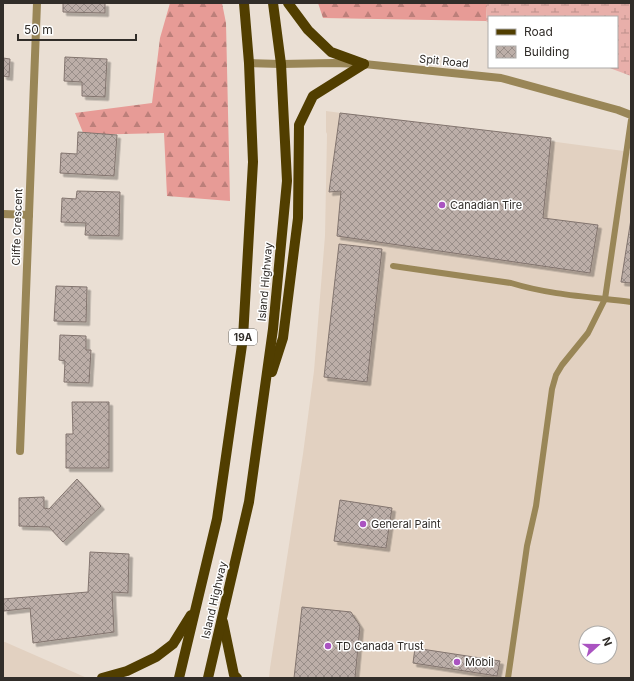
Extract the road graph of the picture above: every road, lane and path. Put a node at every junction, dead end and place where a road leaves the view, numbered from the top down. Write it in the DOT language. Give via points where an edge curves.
graph roads {
  1 [pos="37,3"];
  2 [pos="244,3"];
  3 [pos="274,3"];
  4 [pos="288,3"];
  5 [pos="249,63"];
  6 [pos="281,64"];
  7 [pos="364,64"];
  8 [pos="631,116"];
  9 [pos="631,120"];
  10 [pos="3,214"];
  11 [pos="29,215"];
  12 [pos="393,266"];
  13 [pos="605,299"];
  14 [pos="631,302"];
  15 [pos="264,396"];
  16 [pos="20,451"];
  17 [pos="196,606"];
  18 [pos="222,618"];
  19 [pos="102,678"];
  20 [pos="179,678"];
  21 [pos="208,678"];
  22 [pos="237,678"];
  23 [pos="508,678"];
  1 -- 11 [label="street, Cliffe Crescent"];
  2 -- 5 [label="main road, Island Highway / 19A"];
  3 -- 6 [label="main road, Island Highway / 19A"];
  4 -- 7 [label="main road" via="308,30 332,52"];
  5 -- 6 [label="street, Spit Road"];
  5 -- 17 [label="main road, Island Highway / 19A" via="253,162 243,338 217,519"];
  6 -- 7 [label="street, Spit Road"];
  6 -- 15 [label="main road, Island Highway / 19A" via="287,181"];
  7 -- 8 [label="street, Spit Road" via="501,78 618,110"];
  7 -- 15 [label="main road" via="313,96 299,125 298,218 285,323 283,338"];
  9 -- 13 [label="lane"];
  10 -- 11 [label="street"];
  11 -- 16 [label="street, Cliffe Crescent"];
  12 -- 13 [label="lane"];
  13 -- 14 [label="lane"];
  13 -- 23 [label="lane" via="588,333 556,375 552,389"];
  15 -- 18 [label="main road, Island Highway / 19A" via="249,502"];
  17 -- 19 [label="main road" via="174,644 156,657 127,671"];
  17 -- 20 [label="main road, Island Highway / 19A"];
  18 -- 21 [label="main road, Island Highway / 19A"];
  18 -- 22 [label="main road" via="234,675"];
}
